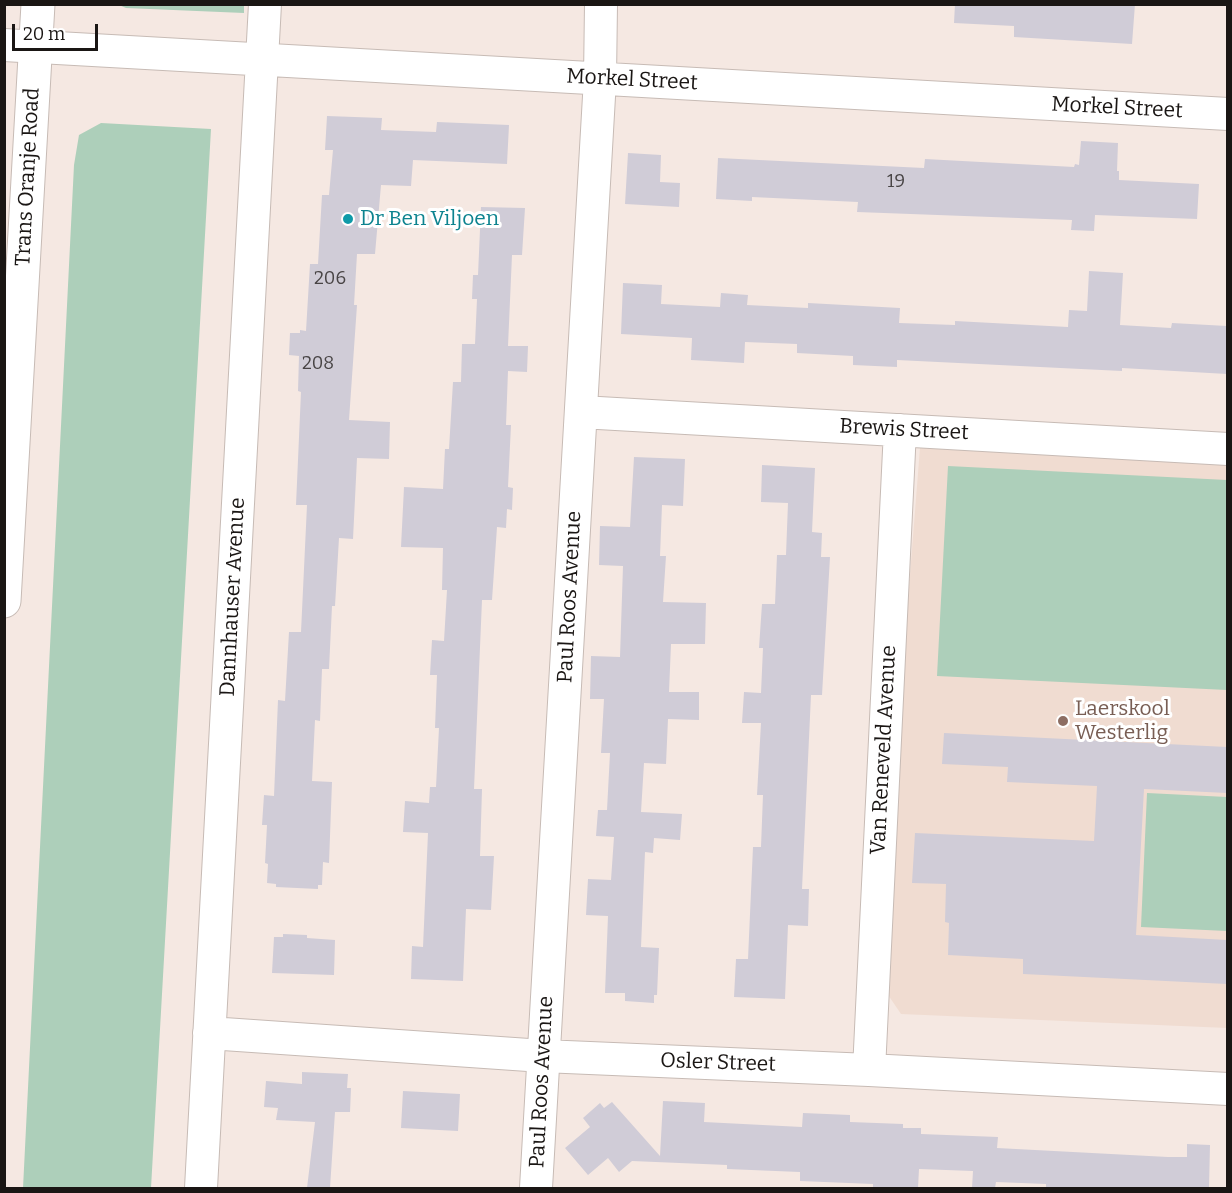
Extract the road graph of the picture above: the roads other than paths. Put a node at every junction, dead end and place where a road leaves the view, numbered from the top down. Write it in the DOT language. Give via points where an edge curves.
graph roads {
  1 [pos="38,4"];
  2 [pos="265,4"];
  3 [pos="601,4"];
  4 [pos="20,46"];
  5 [pos="262,60"];
  6 [pos="600,78"];
  7 [pos="1227,114"];
  8 [pos="581,412"];
  9 [pos="900,430"];
  10 [pos="1227,449"];
  11 [pos="4,601"];
  12 [pos="209,1033"];
  13 [pos="543,1056"];
  14 [pos="869,1070"];
  15 [pos="1227,1089"];
  16 [pos="201,1188"];
  17 [pos="536,1188"];
  1 -- 4 [label="main road, Trans Oranje Road"];
  2 -- 5 [label="street, Dannhauser Avenue"];
  3 -- 6 [label="street, Paul Roos Avenue"];
  4 -- 5 [label="street, Morkel Street"];
  4 -- 11 [label="main road, Trans Oranje Road"];
  5 -- 6 [label="street, Morkel Street"];
  5 -- 12 [label="street, Dannhauser Avenue"];
  6 -- 7 [label="street, Morkel Street"];
  6 -- 8 [label="street, Paul Roos Avenue"];
  8 -- 9 [label="street, Brewis Street"];
  8 -- 13 [label="street, Paul Roos Avenue"];
  9 -- 10 [label="street, Brewis Street"];
  9 -- 14 [label="street, Van Reneveld Avenue"];
  12 -- 13 [label="street, Osler Street"];
  12 -- 16 [label="street, Dannhauser Avenue"];
  13 -- 14 [label="street, Osler Street"];
  13 -- 17 [label="street, Paul Roos Avenue"];
  14 -- 15 [label="street, Osler Street"];
}
